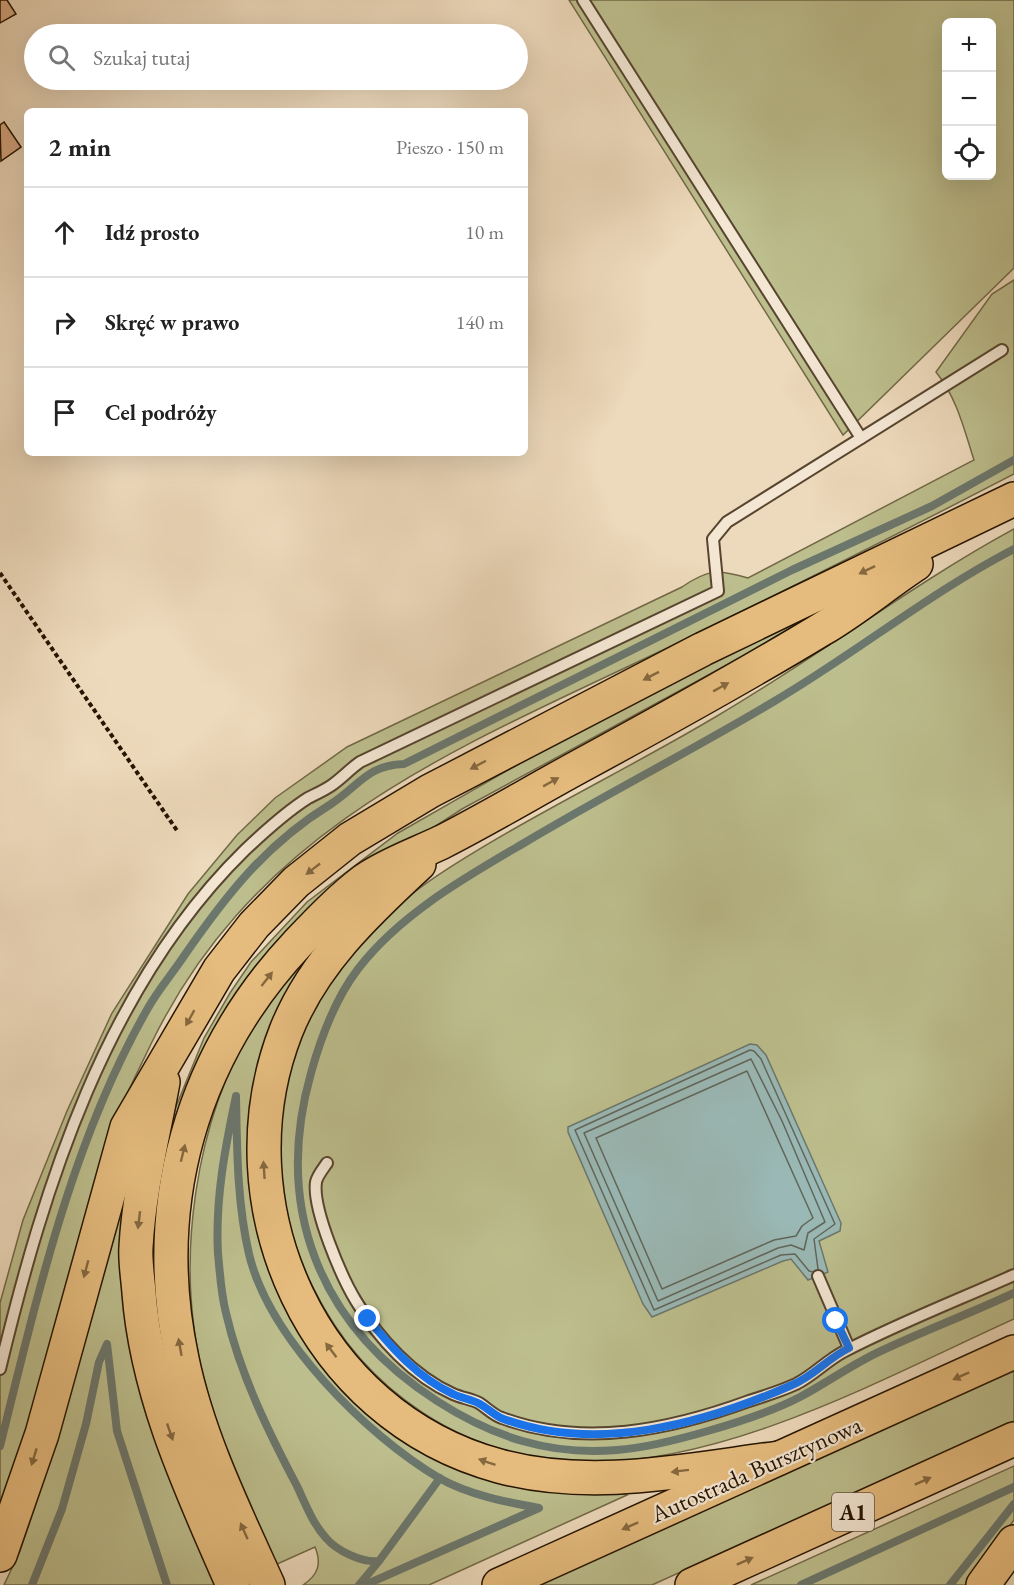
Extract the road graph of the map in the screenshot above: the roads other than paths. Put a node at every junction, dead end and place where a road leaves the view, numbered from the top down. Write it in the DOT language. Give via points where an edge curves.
graph roads {
  1 [pos="583,0"];
  2 [pos="1002,350"];
  3 [pos="861,438"];
  4 [pos="1014,500"];
  5 [pos="444,841"];
  6 [pos="168,1059"];
  7 [pos="327,1163"];
  8 [pos="1014,1275"];
  9 [pos="818,1276"];
  10 [pos="849,1348"];
  11 [pos="1014,1352"];
  12 [pos="0,1369"];
  13 [pos="1014,1439"];
  14 [pos="779,1458"];
  15 [pos="1014,1542"];
  16 [pos="0,1555"];
  17 [pos="233,1585"];
  18 [pos="267,1585"];
  19 [pos="499,1585"];
  20 [pos="692,1585"];
  21 [pos="984,1585"];
  1 -- 3 [label="lane"];
  2 -- 3 [label="lane"];
  3 -- 12 [label="lane" via="718,531 713,539 718,591 360,762 302,802 244,852 194,909 160,958 125,1013 82,1102 36,1228"];
  5 -- 4 [label="highway, one-way" via="825,628"];
  4 -- 6 [label="highway, one-way" via="536,734 350,839 296,882 254,925 219,970"];
  14 -- 5 [label="highway, one-way" via="597,1480 498,1466 448,1446 392,1412 340,1362 305,1311 284,1267 267,1199 262,1150 272,1072 291,1020 317,972 352,929"];
  18 -- 5 [label="highway, one-way" via="220,1475 182,1360 171,1274 179,1169 207,1077 247,1004 278,965 328,911 370,876"];
  6 -- 16 [label="highway, one-way" via="127,1127 42,1434"];
  6 -- 17 [label="highway, one-way" via="142,1194 136,1249 141,1312 147,1359 172,1439"];
  7 -- 10 [label="lane" via="316,1180 318,1204 338,1264 368,1319 418,1372 500,1417 570,1434 673,1425 794,1385"];
  8 -- 10 [label="lane"];
  9 -- 10 [label="lane"];
  11 -- 14 [label="highway, Autostrada Bursztynowa, one-way"];
  20 -- 13 [label="highway, A1, one-way"];
  14 -- 19 [label="highway, Autostrada Bursztynowa, one-way"];
  15 -- 21 [label="highway"];
}
